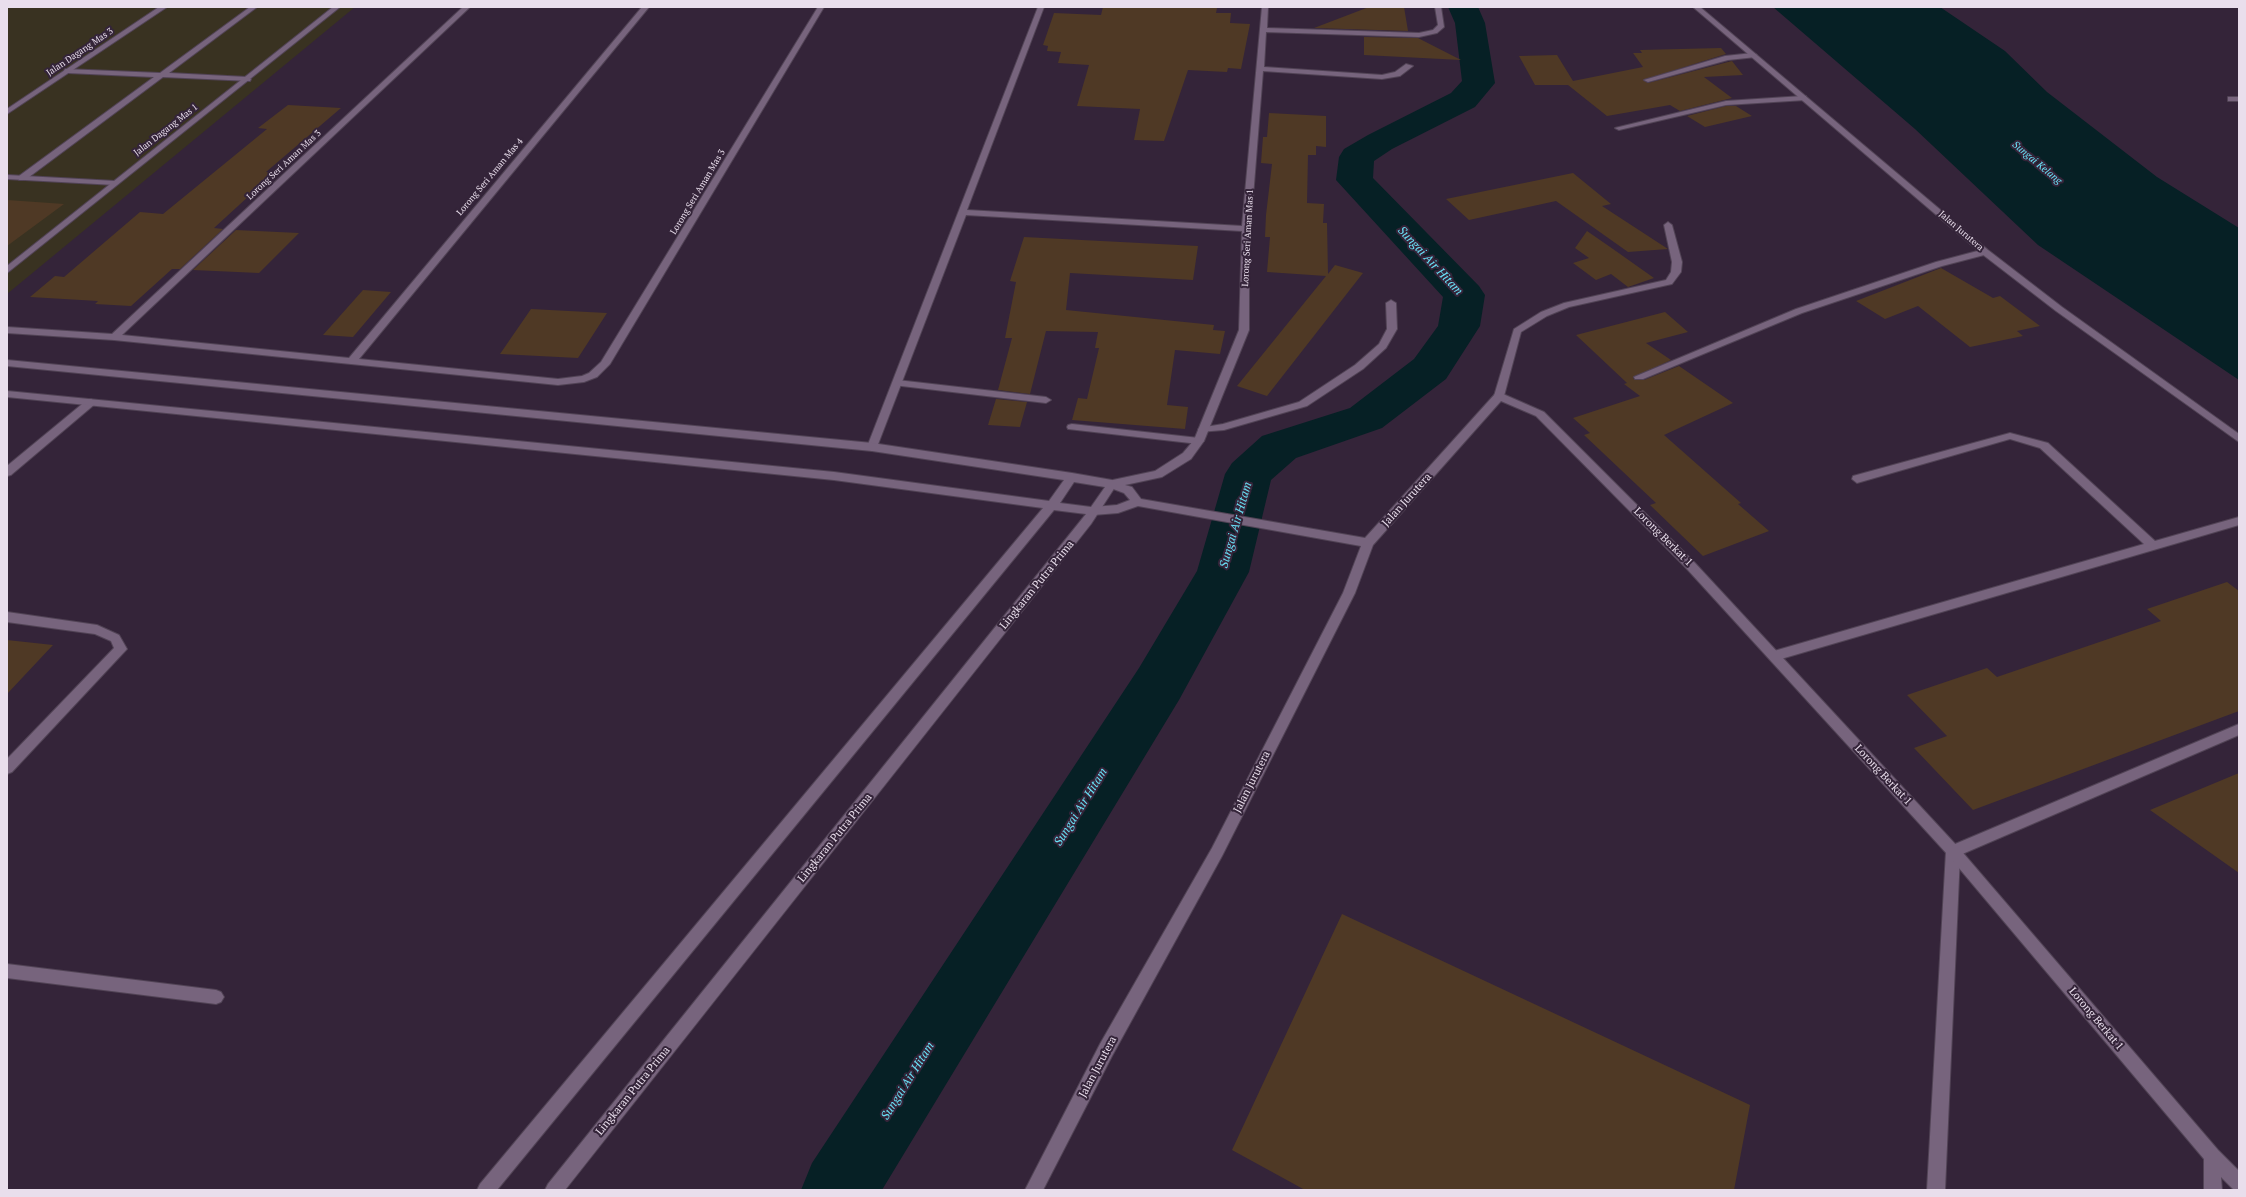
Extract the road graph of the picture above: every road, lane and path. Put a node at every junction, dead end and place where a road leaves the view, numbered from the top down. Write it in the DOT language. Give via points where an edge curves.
graph roads {
  1 [pos="164,7"];
  2 [pos="254,7"];
  3 [pos="337,7"];
  4 [pos="467,7"];
  5 [pos="646,7"];
  6 [pos="821,7"];
  7 [pos="1041,7"];
  8 [pos="1265,7"];
  9 [pos="1438,7"];
  10 [pos="1696,7"];
  11 [pos="1264,30"];
  12 [pos="1753,56"];
  13 [pos="1410,66"];
  14 [pos="1261,69"];
  15 [pos="68,71"];
  16 [pos="162,75"];
  17 [pos="247,79"];
  18 [pos="1648,80"];
  19 [pos="1803,98"];
  20 [pos="7,112"];
  21 [pos="1620,128"];
  22 [pos="7,177"];
  23 [pos="22,178"];
  24 [pos="116,183"];
  25 [pos="962,212"];
  26 [pos="1668,225"];
  27 [pos="1247,229"];
  28 [pos="1985,252"];
  29 [pos="7,270"];
  30 [pos="1391,303"];
  31 [pos="7,330"];
  32 [pos="114,337"];
  33 [pos="352,361"];
  34 [pos="7,363"];
  35 [pos="1639,377"];
  36 [pos="897,383"];
  37 [pos="7,394"];
  38 [pos="1499,396"];
  39 [pos="1046,400"];
  40 [pos="91,402"];
  41 [pos="1072,427"];
  42 [pos="1201,435"];
  43 [pos="2239,439"];
  44 [pos="872,447"];
  45 [pos="7,472"];
  46 [pos="1072,477"];
  47 [pos="1857,479"];
  48 [pos="1112,484"];
  49 [pos="1137,502"];
  50 [pos="1052,505"];
  51 [pos="1094,511"];
  52 [pos="2239,521"];
  53 [pos="1368,543"];
  54 [pos="2153,546"];
  55 [pos="7,617"];
  56 [pos="1774,656"];
  57 [pos="2239,729"];
  58 [pos="7,768"];
  59 [pos="1952,851"];
  60 [pos="7,970"];
  61 [pos="216,997"];
  62 [pos="2212,1156"];
  63 [pos="2239,1183"];
  64 [pos="486,1190"];
  65 [pos="554,1190"];
  66 [pos="1034,1190"];
  67 [pos="1936,1190"];
  68 [pos="2213,1190"];
  1 -- 15 [label="street, Jalan Dagang Mas 3"];
  2 -- 16 [label="street"];
  3 -- 17 [label="street, Jalan Dagang Mas 1"];
  4 -- 32 [label="street, Lorong Seri Aman Mas 3"];
  5 -- 33 [label="street, Lorong Seri Aman Mas 4"];
  6 -- 33 [label="street, Lorong Seri Aman Mas 3" via="605,364 592,375 584,379 558,382"];
  7 -- 25 [label="street"];
  8 -- 11 [label="street, Lorong Seri Aman Mas 1"];
  9 -- 11 [label="street" via="1442,26 1435,32 1419,35"];
  10 -- 12 [label="street, Jalan Jurutera"];
  11 -- 14 [label="street, Lorong Seri Aman Mas 1"];
  12 -- 18 [label="street" via="1728,58"];
  12 -- 19 [label="street, Jalan Jurutera"];
  13 -- 14 [label="street" via="1397,74 1382,77"];
  14 -- 27 [label="street, Lorong Seri Aman Mas 1"];
  15 -- 16 [label="street"];
  15 -- 20 [label="street, Jalan Dagang Mas 3"];
  16 -- 17 [label="street"];
  16 -- 23 [label="street"];
  17 -- 24 [label="street, Jalan Dagang Mas 1"];
  19 -- 21 [label="street" via="1726,103"];
  19 -- 28 [label="street, Jalan Jurutera"];
  22 -- 23 [label="street"];
  23 -- 24 [label="street"];
  24 -- 29 [label="street, Jalan Dagang Mas 1"];
  25 -- 27 [label="street"];
  25 -- 36 [label="street"];
  26 -- 38 [label="street" via="1677,262 1676,272 1669,282 1566,305 1544,314 1517,331"];
  27 -- 42 [label="street, Lorong Seri Aman Mas 1" via="1244,330"];
  28 -- 35 [label="street" via="1939,264 1799,311"];
  28 -- 43 [label="street, Jalan Jurutera" via="2059,309"];
  30 -- 42 [label="street" via="1392,329 1383,346 1359,367 1303,404"];
  31 -- 32 [label="street"];
  32 -- 33 [label="street"];
  34 -- 44 [label="street"];
  36 -- 39 [label="street"];
  36 -- 44 [label="street"];
  37 -- 40 [label="street"];
  38 -- 53 [label="street, Jalan Jurutera"];
  38 -- 56 [label="street, Lorong Berkat 1" via="1540,414 1691,566"];
  40 -- 45 [label="street"];
  40 -- 50 [label="street" via="834,476"];
  41 -- 42 [label="street"];
  42 -- 48 [label="street, Lorong Seri Aman Mas 1" via="1187,456 1158,474"];
  44 -- 46 [label="street"];
  46 -- 48 [label="street"];
  46 -- 50 [label="street"];
  47 -- 54 [label="street" via="2010,436 2044,445"];
  48 -- 49 [label="street" via="1128,490"];
  48 -- 51 [label="street, Lingkaran Putra Prima"];
  49 -- 51 [label="street"];
  49 -- 53 [label="street"];
  50 -- 51 [label="street"];
  50 -- 64 [label="street"];
  51 -- 65 [label="street, Lingkaran Putra Prima"];
  52 -- 54 [label="street"];
  53 -- 66 [label="street, Jalan Jurutera" via="1349,593 1217,852 1106,1050"];
  54 -- 56 [label="street"];
  55 -- 58 [label="street" via="97,630 115,638 121,649"];
  56 -- 59 [label="street, Lorong Berkat 1"];
  57 -- 59 [label="street"];
  59 -- 62 [label="street, Lorong Berkat 1"];
  59 -- 67 [label="street"];
  60 -- 61 [label="street"];
  62 -- 63 [label="street, Lorong Berkat 1"];
  62 -- 68 [label="street"];
}
